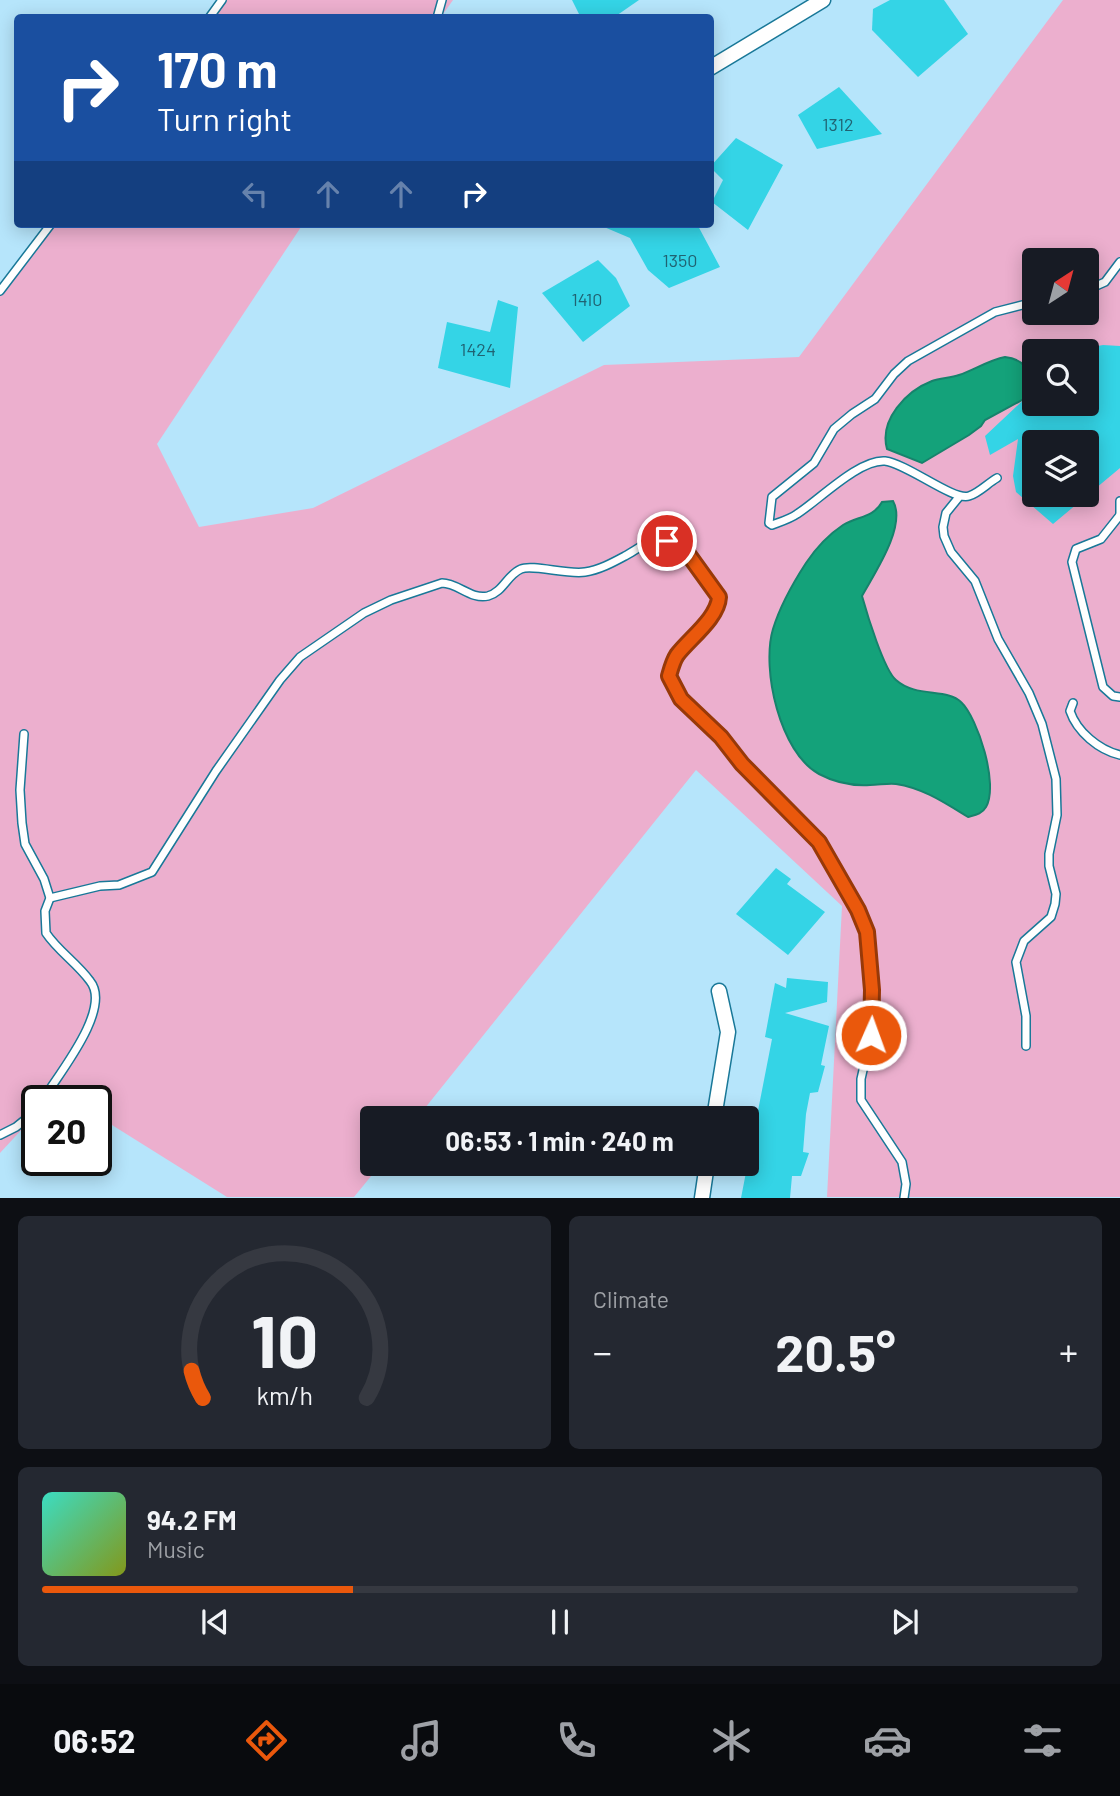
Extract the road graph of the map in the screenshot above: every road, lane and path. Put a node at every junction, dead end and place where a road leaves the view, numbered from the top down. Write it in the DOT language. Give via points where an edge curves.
graph roads {
  1 [pos="823,0"];
  2 [pos="714,66"];
  3 [pos="48,228"];
  4 [pos="1120,262"];
  5 [pos="1099,285"];
  6 [pos="0,291"];
  7 [pos="1022,305"];
  8 [pos="997,478"];
  9 [pos="959,496"];
  10 [pos="1120,501"];
  11 [pos="1120,515"];
  12 [pos="1120,697"];
  13 [pos="1073,703"];
  14 [pos="24,734"];
  15 [pos="1120,755"];
  16 [pos="50,898"];
  17 [pos="719,991"];
  18 [pos="1026,1046"];
  19 [pos="53,1085"];
  20 [pos="716,1106"];
  21 [pos="21,1123"];
  22 [pos="0,1135"];
  23 [pos="705,1176"];
  24 [pos="702,1198"];
  25 [pos="904,1198"];
  1 -- 2 [label="street"];
  3 -- 6 [label="lane"];
  4 -- 5 [label="lane"];
  7 -- 9 [label="lane" via="995,312 908,361 875,399 834,429 814,463 772,497 769,523 794,516 861,468 883,461"];
  8 -- 9 [label="lane" via="970,495"];
  9 -- 18 [label="lane" via="946,513 944,536 975,581 998,639 1029,693 1056,779 1057,815 1049,854 1055,904 1051,916 1024,941 1016,962 1027,1016"];
  10 -- 11 [label="lane"];
  11 -- 12 [label="lane" via="1101,539 1076,549 1072,562 1103,687"];
  13 -- 15 [label="lane" via="1070,711 1077,726 1095,743"];
  14 -- 16 [label="lane" via="20,790 25,844"];
  16 -- 19 [label="lane" via="46,933 92,983 97,995 83,1039"];
  16 -- 25 [label="lane" via="119,885 152,872 216,771 292,665 364,613 442,583 487,596 524,567 585,572 652,541 667,541 688,554 719,597 702,628 677,656 669,676 672,683 681,699 819,842 867,932 871,1035 861,1100 902,1162"];
  17 -- 20 [label="street" via="728,1032"];
  21 -- 22 [label="lane"];
  23 -- 24 [label="street"];
}
